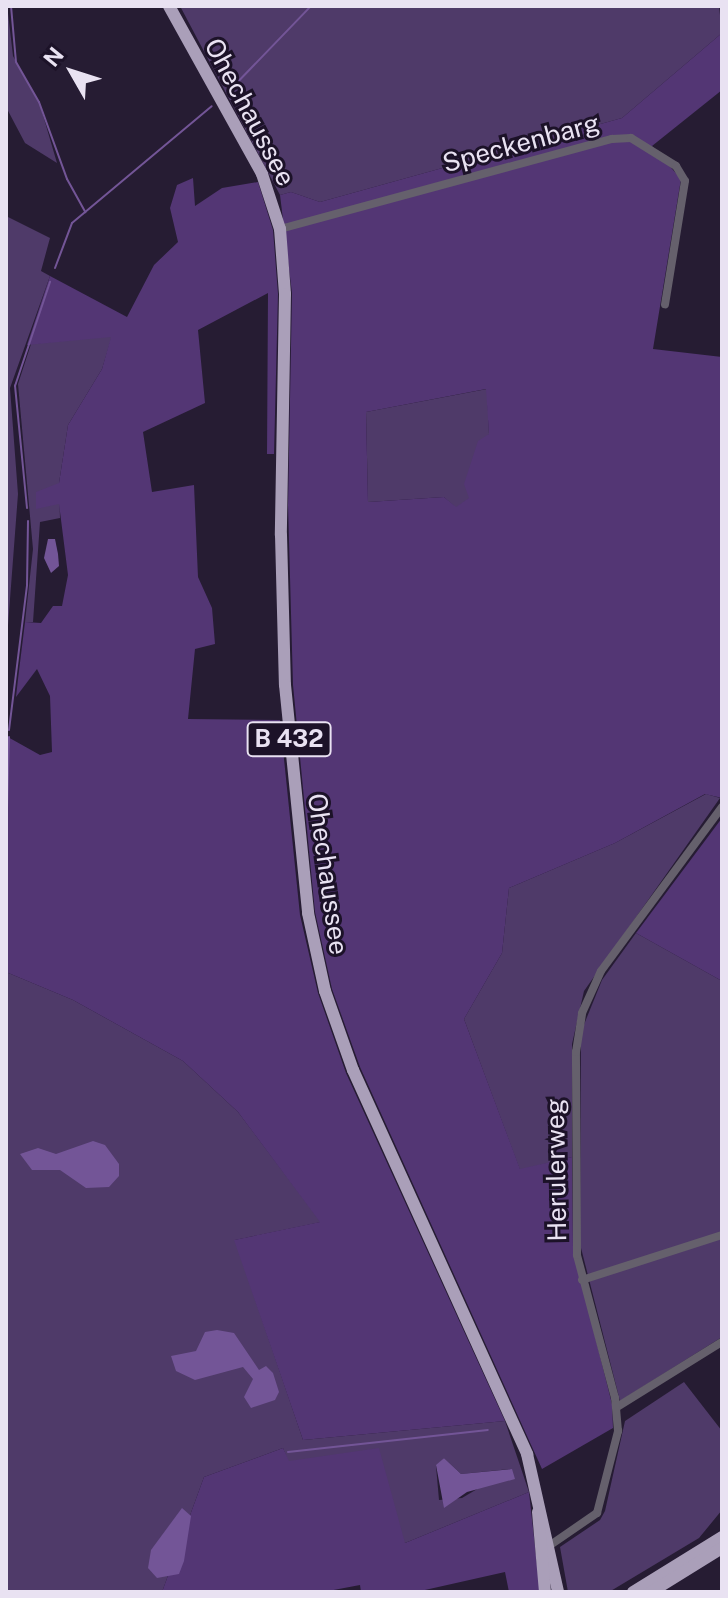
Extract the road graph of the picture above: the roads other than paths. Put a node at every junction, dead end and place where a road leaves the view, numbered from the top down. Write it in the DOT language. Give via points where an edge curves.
graph roads {
  1 [pos="169,6"];
  2 [pos="280,229"];
  3 [pos="665,304"];
  4 [pos="722,807"];
  5 [pos="722,1235"];
  6 [pos="582,1280"];
  7 [pos="722,1342"];
  8 [pos="617,1407"];
  9 [pos="537,1491"];
  10 [pos="538,1533"];
  11 [pos="722,1537"];
  12 [pos="550,1544"];
  13 [pos="722,1548"];
  14 [pos="540,1559"];
  15 [pos="545,1592"];
  16 [pos="558,1592"];
  17 [pos="633,1592"];
  18 [pos="651,1592"];
  1 -- 2 [label="main road, Ohechaussee / B 432" via="262,174"];
  2 -- 3 [label="street, Speckenbarg" via="631,138 676,166 685,181"];
  2 -- 9 [label="main road, Ohechaussee / B 432" via="285,294 285,685 308,913 325,991 353,1070 433,1237 527,1454"];
  4 -- 6 [label="street, Herulerweg" via="601,971 582,1013 575,1081"];
  5 -- 6 [label="street"];
  6 -- 8 [label="street, Herulerweg"];
  7 -- 8 [label="street"];
  8 -- 12 [label="street, Herulerweg" via="616,1440 599,1508 588,1522"];
  9 -- 10 [label="main road, B 432"];
  9 -- 12 [label="main road, B 432"];
  10 -- 12 [label="street"];
  10 -- 14 [label="main road, B 432"];
  11 -- 17 [label="main road"];
  12 -- 14 [label="street, Herulerweg"];
  12 -- 16 [label="main road, B 432"];
  13 -- 18 [label="main road"];
  14 -- 15 [label="main road, B 432"];
}
